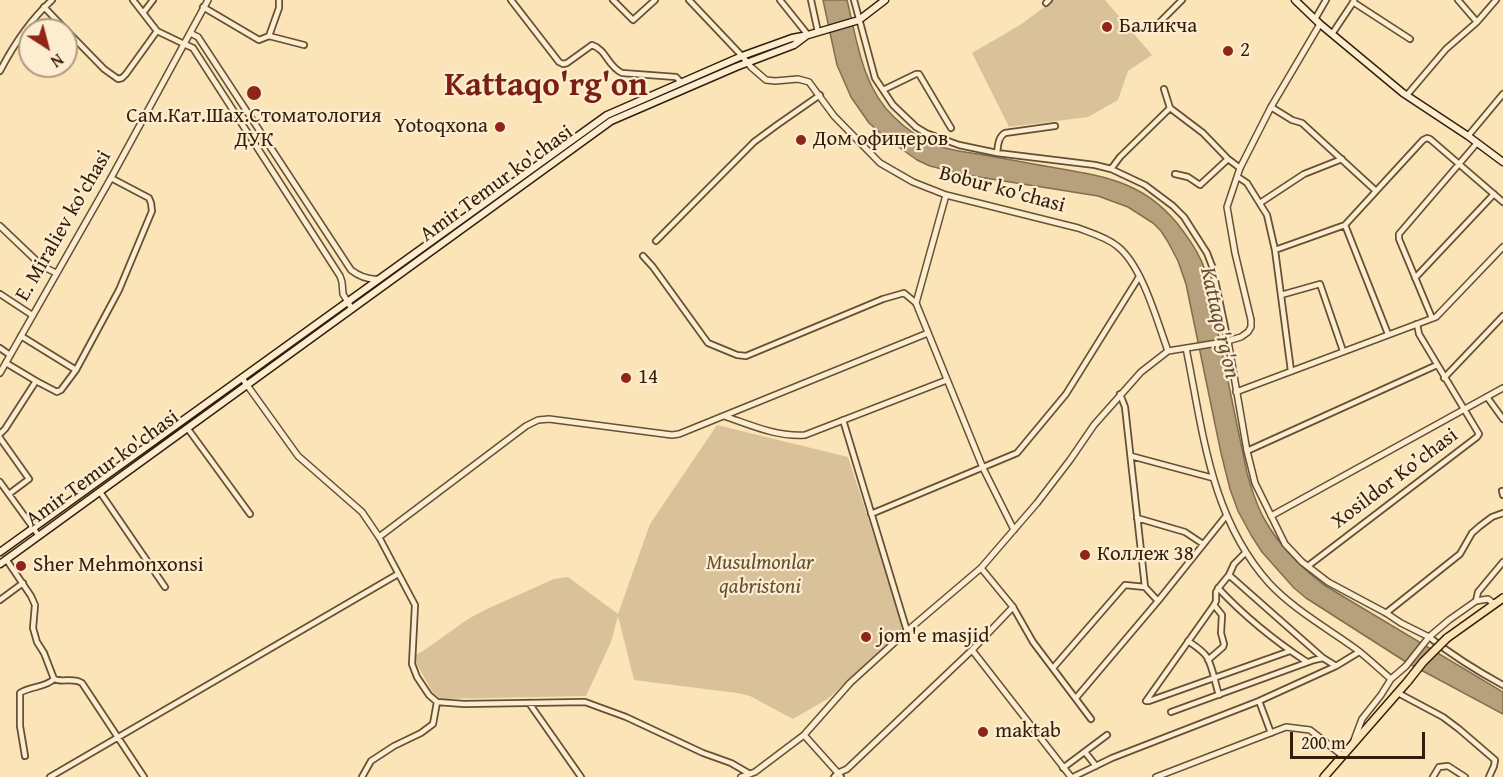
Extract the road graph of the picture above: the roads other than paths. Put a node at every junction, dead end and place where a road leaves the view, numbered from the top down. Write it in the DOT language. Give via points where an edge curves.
graph roads {
  1 [pos="52,0"];
  2 [pos="133,0"];
  3 [pos="153,0"];
  4 [pos="208,0"];
  5 [pos="279,0"];
  6 [pos="510,0"];
  7 [pos="613,0"];
  8 [pos="655,0"];
  9 [pos="689,0"];
  10 [pos="780,0"];
  11 [pos="811,0"];
  12 [pos="854,0"];
  13 [pos="885,0"];
  14 [pos="1296,0"];
  15 [pos="1326,0"];
  16 [pos="1458,0"];
  17 [pos="1496,0"];
  18 [pos="1178,1"];
  19 [pos="1354,1"];
  20 [pos="44,7"];
  21 [pos="203,7"];
  22 [pos="143,13"];
  23 [pos="55,18"];
  24 [pos="857,20"];
  25 [pos="1318,22"];
  26 [pos="1477,22"];
  27 [pos="1154,28"];
  28 [pos="157,31"];
  29 [pos="822,31"];
  30 [pos="190,33"];
  31 [pos="1332,34"];
  32 [pos="808,35"];
  33 [pos="269,36"];
  34 [pos="1410,39"];
  35 [pos="78,42"];
  36 [pos="184,44"];
  37 [pos="304,45"];
  38 [pos="742,56"];
  39 [pos="747,63"];
  40 [pos="0,71"];
  41 [pos="681,82"];
  42 [pos="1164,89"];
  43 [pos="883,90"];
  44 [pos="1503,94"];
  45 [pos="820,95"];
  46 [pos="1407,95"];
  47 [pos="1271,107"];
  48 [pos="1170,108"];
  49 [pos="1055,126"];
  50 [pos="951,128"];
  51 [pos="1468,136"];
  52 [pos="1477,143"];
  53 [pos="997,153"];
  54 [pos="1228,159"];
  55 [pos="1342,159"];
  56 [pos="1503,162"];
  57 [pos="547,163"];
  58 [pos="1460,165"];
  59 [pos="1240,168"];
  60 [pos="1112,169"];
  61 [pos="1175,174"];
  62 [pos="1238,177"];
  63 [pos="111,178"];
  64 [pos="1376,190"];
  65 [pos="1494,194"];
  66 [pos="946,195"];
  67 [pos="1503,201"];
  68 [pos="1260,203"];
  69 [pos="1346,225"];
  70 [pos="0,226"];
  71 [pos="656,241"];
  72 [pos="1503,247"];
  73 [pos="1275,250"];
  74 [pos="643,256"];
  75 [pos="56,273"];
  76 [pos="1139,277"];
  77 [pos="1415,278"];
  78 [pos="379,279"];
  79 [pos="0,294"];
  80 [pos="1281,295"];
  81 [pos="347,302"];
  82 [pos="916,303"];
  83 [pos="352,309"];
  84 [pos="32,315"];
  85 [pos="1503,316"];
  86 [pos="1431,318"];
  87 [pos="1417,324"];
  88 [pos="928,333"];
  89 [pos="1388,334"];
  90 [pos="21,336"];
  91 [pos="1226,341"];
  92 [pos="0,348"];
  93 [pos="1186,348"];
  94 [pos="1168,351"];
  95 [pos="1343,351"];
  96 [pos="10,355"];
  97 [pos="6,363"];
  98 [pos="1437,365"];
  99 [pos="76,370"];
  100 [pos="1291,371"];
  101 [pos="0,373"];
  102 [pos="242,378"];
  103 [pos="1444,378"];
  104 [pos="947,380"];
  105 [pos="36,381"];
  106 [pos="247,386"];
  107 [pos="1503,388"];
  108 [pos="1236,392"];
  109 [pos="1120,394"];
  110 [pos="1487,397"];
  111 [pos="1465,410"];
  112 [pos="724,416"];
  113 [pos="1503,419"];
  114 [pos="843,420"];
  115 [pos="188,429"];
  116 [pos="0,436"];
  117 [pos="1247,451"];
  118 [pos="1131,456"];
  119 [pos="983,468"];
  120 [pos="1213,478"];
  121 [pos="0,482"];
  122 [pos="100,492"];
  123 [pos="9,494"];
  124 [pos="1503,513"];
  125 [pos="250,514"];
  126 [pos="871,514"];
  127 [pos="1226,516"];
  128 [pos="1271,516"];
  129 [pos="1137,518"];
  130 [pos="33,529"];
  131 [pos="1014,530"];
  132 [pos="39,536"];
  133 [pos="379,537"];
  134 [pos="1203,544"];
  135 [pos="0,552"];
  136 [pos="1245,553"];
  137 [pos="6,560"];
  138 [pos="1503,562"];
  139 [pos="0,564"];
  140 [pos="1308,566"];
  141 [pos="981,568"];
  142 [pos="398,574"];
  143 [pos="1228,575"];
  144 [pos="23,584"];
  145 [pos="165,586"];
  146 [pos="1145,587"];
  147 [pos="1218,588"];
  148 [pos="1503,598"];
  149 [pos="0,600"];
  150 [pos="1158,601"];
  151 [pos="1476,601"];
  152 [pos="1494,604"];
  153 [pos="1214,605"];
  154 [pos="1013,606"];
  155 [pos="1386,613"];
  156 [pos="907,631"];
  157 [pos="1427,639"];
  158 [pos="1188,641"];
  159 [pos="972,650"];
  160 [pos="1290,651"];
  161 [pos="1359,652"];
  162 [pos="1323,658"];
  163 [pos="1208,660"];
  164 [pos="1307,662"];
  165 [pos="1336,666"];
  166 [pos="1053,668"];
  167 [pos="1214,678"];
  168 [pos="54,679"];
  169 [pos="1391,679"];
  170 [pos="1503,685"];
  171 [pos="1398,693"];
  172 [pos="1219,695"];
  173 [pos="1076,698"];
  174 [pos="1259,701"];
  175 [pos="438,702"];
  176 [pos="529,703"];
  177 [pos="1171,712"];
  178 [pos="1091,719"];
  179 [pos="1271,733"];
  180 [pos="804,735"];
  181 [pos="1107,735"];
  182 [pos="118,737"];
  183 [pos="1352,746"];
  184 [pos="1085,752"];
  185 [pos="25,756"];
  186 [pos="1343,756"];
  187 [pos="1096,766"];
  188 [pos="1063,768"];
  189 [pos="750,774"];
  190 [pos="838,776"];
  191 [pos="50,777"];
  192 [pos="144,777"];
  193 [pos="362,777"];
  194 [pos="580,777"];
  195 [pos="741,777"];
  196 [pos="1072,777"];
  197 [pos="1156,777"];
  198 [pos="1324,777"];
  199 [pos="1433,777"];
  200 [pos="1465,777"];
  201 [pos="1489,777"];
  1 -- 20 [label="street"];
  2 -- 22 [label="street"];
  3 -- 22 [label="street"];
  4 -- 21 [label="street, E. Miraliev ko'chasi"];
  5 -- 33 [label="street"];
  6 -- 41 [label="street" via="563,64 592,45 622,73 676,77"];
  7 -- 8 [label="street" via="633,20"];
  9 -- 38 [label="street"];
  10 -- 32 [label="street"];
  11 -- 29 [label="street"];
  12 -- 24 [label="street"];
  13 -- 24 [label="main road"];
  14 -- 25 [label="main road"];
  15 -- 25 [label="street"];
  16 -- 26 [label="street"];
  17 -- 26 [label="street"];
  18 -- 27 [label="street"];
  19 -- 31 [label="street"];
  19 -- 34 [label="street"];
  20 -- 23 [label="street"];
  20 -- 40 [label="street" via="14,44"];
  21 -- 30 [label="street, E. Miraliev ko'chasi"];
  21 -- 33 [label="street" via="258,40"];
  22 -- 28 [label="street"];
  24 -- 29 [label="main road"];
  24 -- 43 [label="street" via="875,78"];
  25 -- 31 [label="main road"];
  25 -- 47 [label="street"];
  26 -- 46 [label="street" via="1446,49"];
  28 -- 35 [label="street" via="126,74 118,79"];
  28 -- 36 [label="street"];
  29 -- 32 [label="main road"];
  30 -- 36 [label="street, E. Miraliev ko'chasi"];
  30 -- 78 [label="street" via="198,37 351,270 359,276"];
  31 -- 46 [label="main road"];
  32 -- 38 [label="main road, Amir Temur ko'chasi"];
  32 -- 39 [label="main road, Amir Temur ko'chasi" via="794,45"];
  33 -- 37 [label="street"];
  36 -- 63 [label="street, E. Miraliev ko'chasi"];
  36 -- 81 [label="street" via="193,48 340,276"];
  38 -- 39 [label="street"];
  38 -- 41 [label="main road, Amir Temur ko'chasi"];
  39 -- 45 [label="street, Bobur ko'chasi" via="766,80 809,82"];
  39 -- 57 [label="main road, Amir Temur ko'chasi" via="611,121"];
  41 -- 57 [label="main road, Amir Temur ko'chasi" via="607,115"];
  42 -- 48 [label="street"];
  43 -- 50 [label="street" via="919,74"];
  43 -- 53 [label="street" via="906,119 926,133"];
  44 -- 51 [label="street"];
  45 -- 66 [label="street, Bobur ko'chasi" via="834,116 880,163"];
  45 -- 71 [label="street" via="754,142"];
  46 -- 51 [label="main road"];
  47 -- 55 [label="street" via="1302,123"];
  47 -- 59 [label="street"];
  48 -- 54 [label="street" via="1203,133"];
  48 -- 60 [label="street"];
  49 -- 53 [label="street" via="1005,133"];
  51 -- 52 [label="main road"];
  52 -- 56 [label="main road"];
  52 -- 58 [label="street"];
  53 -- 60 [label="street"];
  54 -- 59 [label="street"];
  54 -- 61 [label="street" via="1200,185"];
  55 -- 64 [label="street"];
  55 -- 68 [label="street" via="1304,174"];
  57 -- 78 [label="main road, Amir Temur ko'chasi"];
  57 -- 83 [label="main road, Amir Temur ko'chasi"];
  58 -- 64 [label="street" via="1427,138"];
  58 -- 65 [label="street"];
  58 -- 77 [label="street" via="1400,234"];
  59 -- 62 [label="street"];
  60 -- 91 [label="street" via="1145,185 1184,217 1209,260"];
  62 -- 68 [label="street"];
  62 -- 91 [label="street" via="1227,207 1251,327 1241,337"];
  63 -- 75 [label="street, E. Miraliev ko'chasi"];
  63 -- 99 [label="street" via="149,198 152,211 119,290"];
  64 -- 69 [label="street"];
  65 -- 67 [label="street"];
  65 -- 77 [label="street"];
  66 -- 76 [label="street, Bobur ko'chasi" via="1099,236 1130,259"];
  66 -- 82 [label="street"];
  68 -- 73 [label="street" via="1267,215"];
  69 -- 73 [label="street"];
  69 -- 89 [label="street"];
  70 -- 75 [label="street" via="42,266"];
  72 -- 86 [label="street"];
  73 -- 80 [label="street"];
  74 -- 82 [label="street" via="708,343 737,355 746,356 883,299 904,293"];
  75 -- 84 [label="street, E. Miraliev ko'chasi"];
  76 -- 94 [label="street, Bobur ko'chasi"];
  76 -- 119 [label="street" via="1066,394 1017,453"];
  77 -- 86 [label="street"];
  78 -- 81 [label="main road, Amir Temur ko'chasi"];
  79 -- 84 [label="street"];
  80 -- 95 [label="street" via="1320,284"];
  80 -- 100 [label="street"];
  81 -- 83 [label="street"];
  81 -- 102 [label="main road, Amir Temur ko'chasi"];
  82 -- 88 [label="street"];
  83 -- 106 [label="main road, Amir Temur ko'chasi"];
  84 -- 90 [label="street, E. Miraliev ko'chasi"];
  85 -- 103 [label="street"];
  86 -- 87 [label="street"];
  87 -- 89 [label="street"];
  87 -- 98 [label="street"];
  88 -- 104 [label="street"];
  88 -- 112 [label="street"];
  89 -- 95 [label="street"];
  90 -- 96 [label="street, E. Miraliev ko'chasi"];
  90 -- 99 [label="street"];
  91 -- 93 [label="street"];
  91 -- 108 [label="street"];
  92 -- 96 [label="street"];
  93 -- 94 [label="street"];
  93 -- 120 [label="street"];
  94 -- 109 [label="street"];
  95 -- 100 [label="street"];
  96 -- 97 [label="street, E. Miraliev ko'chasi"];
  97 -- 101 [label="street, E. Miraliev ko'chasi"];
  97 -- 105 [label="street"];
  98 -- 103 [label="street"];
  98 -- 117 [label="street"];
  99 -- 105 [label="street" via="57,392"];
  100 -- 108 [label="street"];
  102 -- 106 [label="street"];
  102 -- 130 [label="main road, Amir Temur ko'chasi"];
  103 -- 111 [label="street"];
  104 -- 114 [label="street"];
  104 -- 119 [label="street"];
  105 -- 116 [label="street"];
  106 -- 115 [label="main road, Amir Temur ko'chasi"];
  106 -- 133 [label="street" via="298,456 362,512"];
  107 -- 110 [label="street"];
  108 -- 117 [label="street"];
  109 -- 118 [label="street"];
  109 -- 131 [label="street"];
  110 -- 111 [label="street"];
  110 -- 113 [label="street"];
  111 -- 128 [label="street"];
  111 -- 140 [label="street, Xosildor Ko’chasi" via="1479,434 1477,437"];
  112 -- 114 [label="street" via="791,436 805,435"];
  112 -- 133 [label="street" via="672,435 538,420"];
  114 -- 126 [label="street"];
  115 -- 122 [label="main road, Amir Temur ko'chasi"];
  115 -- 125 [label="street"];
  116 -- 123 [label="street" via="29,479"];
  117 -- 128 [label="street" via="1255,483"];
  118 -- 120 [label="street"];
  118 -- 129 [label="street"];
  119 -- 126 [label="street"];
  119 -- 131 [label="street"];
  120 -- 127 [label="street"];
  121 -- 123 [label="street"];
  122 -- 132 [label="main road, Amir Temur ko'chasi"];
  122 -- 145 [label="street"];
  123 -- 130 [label="street"];
  124 -- 155 [label="street" via="1480,526 1460,554"];
  126 -- 156 [label="street"];
  127 -- 134 [label="street"];
  127 -- 136 [label="street"];
  128 -- 140 [label="street" via="1285,544"];
  129 -- 134 [label="street" via="1185,532"];
  129 -- 146 [label="street"];
  130 -- 132 [label="street"];
  130 -- 135 [label="main road, Amir Temur ko'chasi"];
  131 -- 141 [label="street"];
  132 -- 137 [label="main road, Amir Temur ko'chasi"];
  133 -- 142 [label="street"];
  134 -- 150 [label="street"];
  136 -- 143 [label="street"];
  136 -- 161 [label="street" via="1291,603"];
  137 -- 139 [label="main road, Amir Temur ko'chasi"];
  137 -- 144 [label="street"];
  138 -- 151 [label="street" via="1478,592"];
  140 -- 155 [label="street" via="1328,582"];
  141 -- 154 [label="street"];
  141 -- 156 [label="street"];
  142 -- 175 [label="street" via="415,605 412,664 429,695"];
  142 -- 182 [label="street"];
  143 -- 147 [label="street"];
  143 -- 162 [label="street"];
  144 -- 149 [label="street"];
  144 -- 168 [label="street" via="35,605 33,628"];
  146 -- 150 [label="street"];
  146 -- 166 [label="street" via="1125,585"];
  147 -- 153 [label="street"];
  147 -- 160 [label="street" via="1244,615"];
  148 -- 152 [label="main road"];
  150 -- 173 [label="street"];
  151 -- 152 [label="street" via="1488,599"];
  151 -- 157 [label="street"];
  152 -- 171 [label="main road, bridge" via="1448,638"];
  153 -- 158 [label="street"];
  153 -- 163 [label="street" via="1222,615 1224,644"];
  154 -- 159 [label="street"];
  154 -- 166 [label="street"];
  155 -- 157 [label="street"];
  156 -- 180 [label="street" via="850,683"];
  157 -- 169 [label="street"];
  157 -- 170 [label="street"];
  158 -- 163 [label="street"];
  158 -- 167 [label="street" via="1146,700"];
  159 -- 188 [label="street"];
  159 -- 190 [label="street"];
  160 -- 164 [label="street"];
  160 -- 167 [label="street"];
  161 -- 165 [label="street"];
  161 -- 169 [label="street"];
  162 -- 164 [label="street"];
  162 -- 165 [label="street"];
  163 -- 167 [label="street"];
  164 -- 172 [label="street"];
  165 -- 174 [label="street"];
  166 -- 173 [label="street"];
  167 -- 172 [label="street"];
  168 -- 182 [label="street" via="81,683"];
  168 -- 185 [label="street" via="20,693"];
  169 -- 183 [label="street" via="1358,725"];
  171 -- 183 [label="main road"];
  171 -- 201 [label="street" via="1443,717 1495,760"];
  172 -- 177 [label="street"];
  173 -- 178 [label="street"];
  174 -- 179 [label="street"];
  174 -- 187 [label="street"];
  175 -- 176 [label="street"];
  175 -- 193 [label="street" via="433,724 371,761"];
  176 -- 189 [label="street" via="585,702"];
  176 -- 194 [label="street"];
  179 -- 186 [label="street" via="1286,727 1310,730"];
  179 -- 197 [label="street"];
  180 -- 189 [label="street"];
  180 -- 190 [label="street"];
  181 -- 184 [label="street"];
  182 -- 191 [label="street"];
  182 -- 192 [label="street"];
  183 -- 186 [label="main road"];
  184 -- 187 [label="street"];
  184 -- 188 [label="street"];
  186 -- 198 [label="main road"];
  187 -- 196 [label="street"];
  188 -- 196 [label="street"];
  189 -- 195 [label="street"];
  199 -- 200 [label="street" via="1439,767 1448,766"];
}
